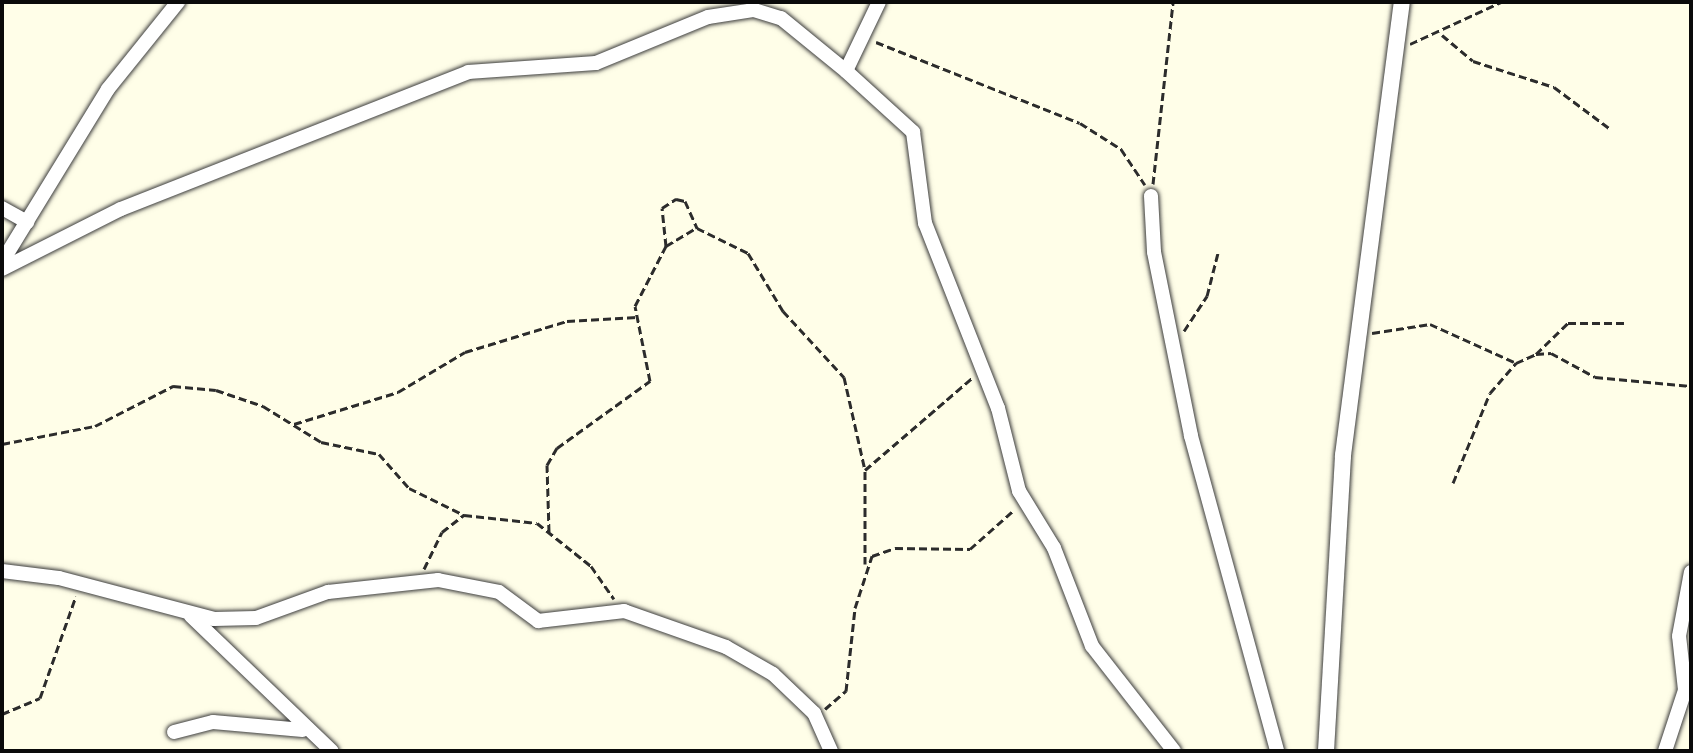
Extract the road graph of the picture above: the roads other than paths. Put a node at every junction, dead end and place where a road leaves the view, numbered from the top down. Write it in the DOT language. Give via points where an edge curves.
graph roads {
  1 [pos="879,2"];
  2 [pos="1402,2"];
  3 [pos="173,6"];
  4 [pos="846,71"];
  5 [pos="1151,196"];
  6 [pos="2,208"];
  7 [pos="27,222"];
  8 [pos="2,262"];
  9 [pos="2,269"];
  10 [pos="2,571"];
  11 [pos="1691,572"];
  12 [pos="190,615"];
  13 [pos="303,730"];
  14 [pos="174,732"];
  15 [pos="332,751"];
  16 [pos="831,751"];
  17 [pos="1174,751"];
  18 [pos="1277,751"];
  19 [pos="1326,751"];
  20 [pos="1665,751"];
  1 -- 4 [label="street"];
  2 -- 19 [label="street" via="1356,330"];
  3 -- 7 [label="street" via="108,89"];
  4 -- 9 [label="street" via="781,18 754,10 708,17 596,63 468,72 121,209"];
  4 -- 17 [label="street" via="916,139 925,223 998,408 1019,491 1061,562 1092,646"];
  5 -- 18 [label="street" via="1173,347"];
  6 -- 7 [label="street"];
  7 -- 8 [label="street"];
  10 -- 12 [label="street"];
  11 -- 20 [label="street" via="1679,636 1685,690"];
  12 -- 13 [label="street"];
  12 -- 16 [label="street" via="256,618 314,595 443,581 499,592 538,621 624,611 753,661 814,713"];
  13 -- 14 [label="street" via="213,722"];
  13 -- 15 [label="street"];
}
